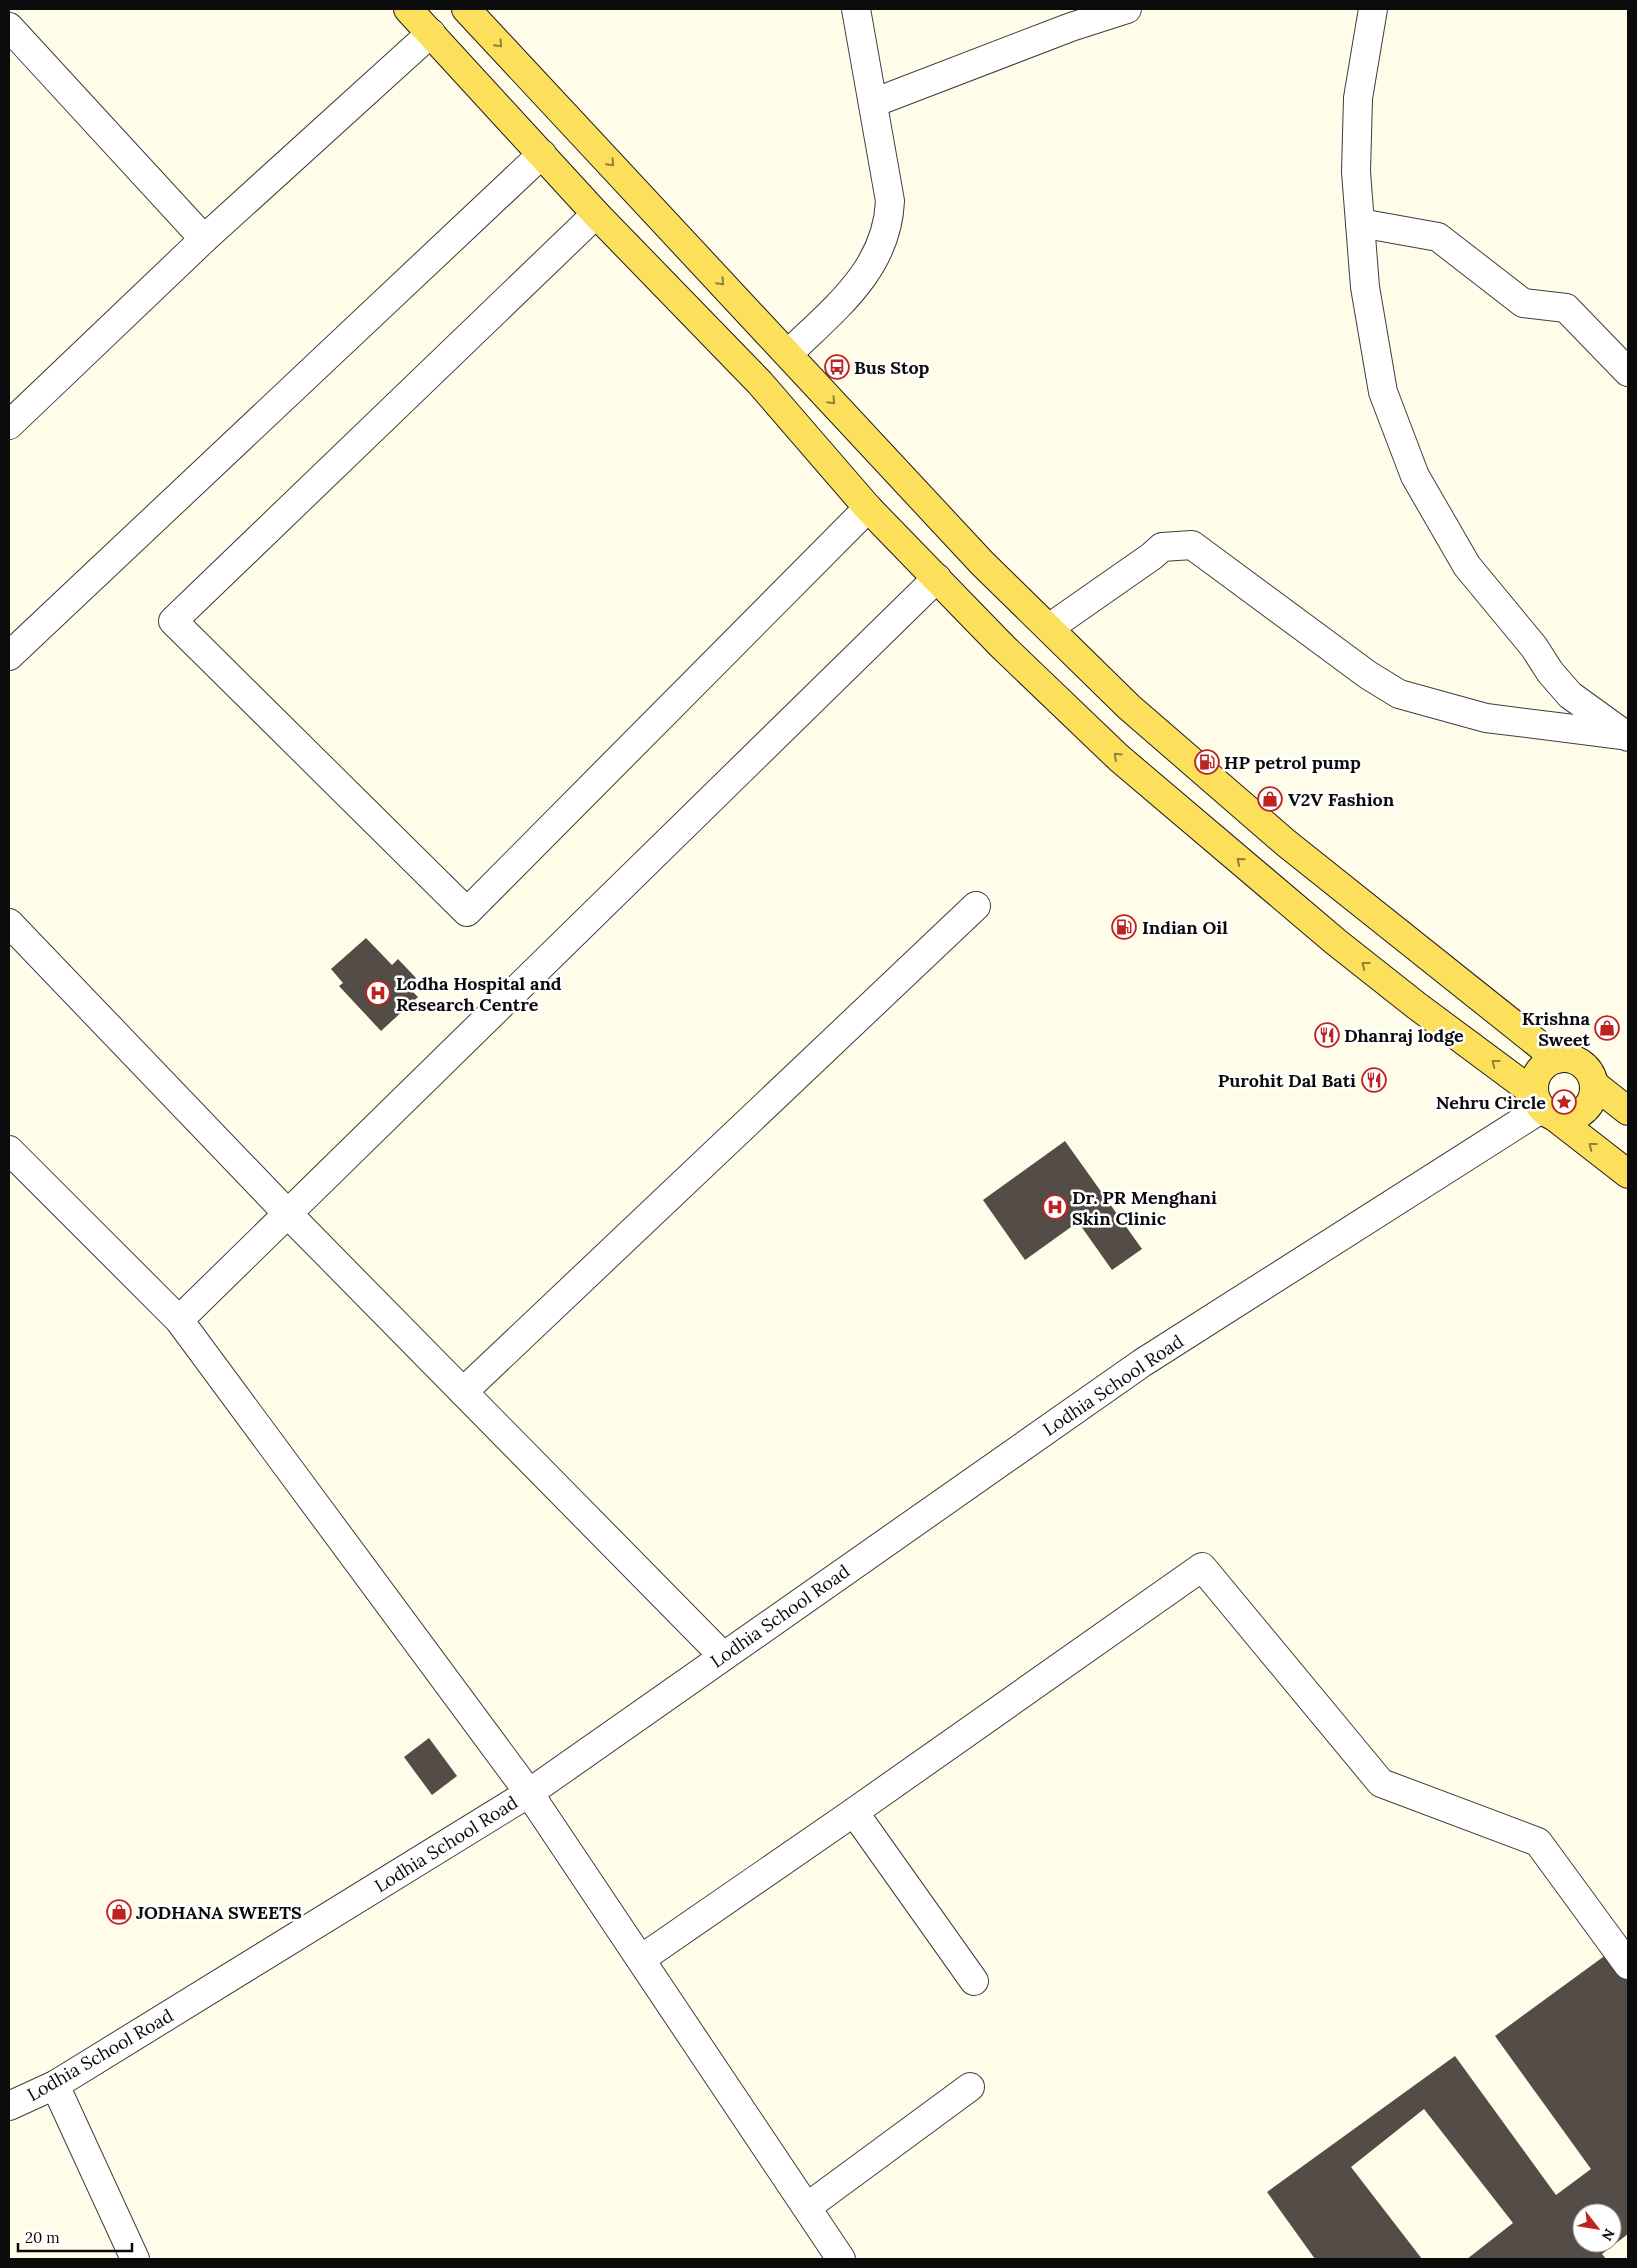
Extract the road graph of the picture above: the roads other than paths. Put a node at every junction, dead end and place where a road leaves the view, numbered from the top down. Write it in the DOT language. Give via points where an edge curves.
graph roads {
  1 [pos="408,9"];
  2 [pos="466,9"];
  3 [pos="856,9"];
  4 [pos="1127,9"];
  5 [pos="1373,9"];
  6 [pos="9,27"];
  7 [pos="431,33"];
  8 [pos="873,103"];
  9 [pos="542,154"];
  10 [pos="596,214"];
  11 [pos="1360,223"];
  12 [pos="204,239"];
  13 [pos="788,354"];
  14 [pos="1628,372"];
  15 [pos="9,425"];
  16 [pos="868,508"];
  17 [pos="937,578"];
  18 [pos="1049,628"];
  19 [pos="9,656"];
  20 [pos="1626,736"];
  21 [pos="976,906"];
  22 [pos="9,923"];
  23 [pos="1557,1059"];
  24 [pos="1594,1084"];
  25 [pos="1544,1106"];
  26 [pos="1628,1111"];
  27 [pos="9,1150"];
  28 [pos="1628,1174"];
  29 [pos="288,1214"];
  30 [pos="179,1320"];
  31 [pos="463,1392"];
  32 [pos="723,1656"];
  33 [pos="530,1793"];
  34 [pos="854,1812"];
  35 [pos="640,1959"];
  36 [pos="1628,1965"];
  37 [pos="974,1981"];
  38 [pos="55,2085"];
  39 [pos="970,2087"];
  40 [pos="9,2106"];
  41 [pos="806,2207"];
  42 [pos="135,2259"];
  43 [pos="841,2259"];
  1 -- 7 [label="main road"];
  2 -- 13 [label="main road, one-way"];
  3 -- 8 [label="street"];
  4 -- 8 [label="street" via="1071,27"];
  5 -- 11 [label="street" via="1358,98 1356,172"];
  6 -- 12 [label="street"];
  7 -- 9 [label="main road"];
  7 -- 12 [label="street"];
  8 -- 13 [label="street" via="890,201 889,219 879,252 855,288"];
  9 -- 10 [label="main road"];
  9 -- 19 [label="street"];
  10 -- 16 [label="main road" via="760,383"];
  10 -- 16 [label="street" via="173,621 467,912"];
  11 -- 14 [label="street" via="1438,237 1523,303 1566,308"];
  11 -- 20 [label="street" via="1365,288 1383,392 1415,476 1467,566 1534,647 1550,672 1570,695"];
  12 -- 15 [label="street"];
  13 -- 18 [label="main road, one-way" via="982,563"];
  16 -- 17 [label="main road"];
  25 -- 17 [label="main road, one-way" via="1336,942 1119,758 1003,647"];
  17 -- 29 [label="street"];
  18 -- 20 [label="street" via="1162,546 1192,544 1368,675 1399,694 1486,718"];
  18 -- 23 [label="main road" via="1129,707 1286,843"];
  21 -- 31 [label="street"];
  22 -- 29 [label="street"];
  23 -- 24 [label="main road" via="1570,1058 1582,1063"];
  23 -- 25 [label="main road" via="1538,1071 1534,1081"];
  24 -- 25 [label="main road" via="1592,1099 1584,1111 1571,1118"];
  24 -- 26 [label="main road"];
  28 -- 25 [label="main road, one-way"];
  25 -- 32 [label="street, Lodhia School Road" via="1142,1363"];
  27 -- 30 [label="street"];
  29 -- 30 [label="street"];
  29 -- 31 [label="street"];
  30 -- 33 [label="street"];
  31 -- 32 [label="street"];
  32 -- 33 [label="street, Lodhia School Road"];
  33 -- 35 [label="street"];
  33 -- 38 [label="street, Lodhia School Road"];
  34 -- 35 [label="street"];
  34 -- 36 [label="street" via="1202,1567 1381,1782 1538,1842"];
  34 -- 37 [label="street"];
  35 -- 41 [label="street"];
  38 -- 40 [label="street, Lodhia School Road"];
  38 -- 42 [label="street"];
  39 -- 41 [label="street"];
  41 -- 43 [label="street"];
}
